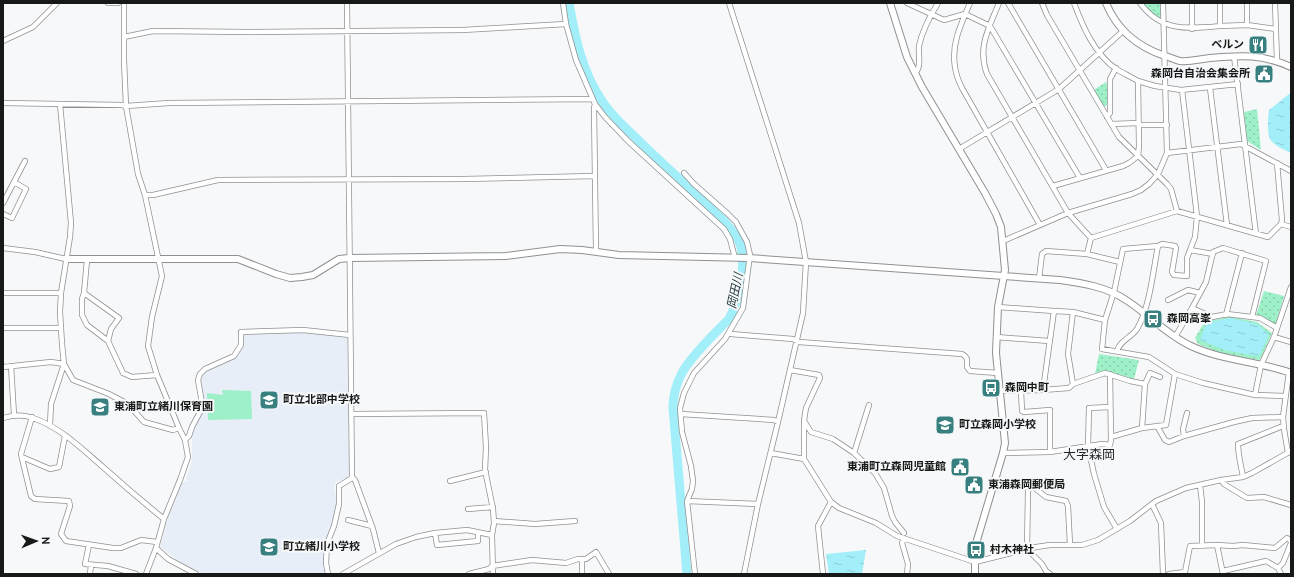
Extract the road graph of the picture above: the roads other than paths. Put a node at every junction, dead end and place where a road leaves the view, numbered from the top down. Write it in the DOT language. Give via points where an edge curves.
graph roads {
  1 [pos="56,3"];
  2 [pos="108,3"];
  3 [pos="118,3"];
  4 [pos="124,3"];
  5 [pos="347,3"];
  6 [pos="563,3"];
  7 [pos="729,3"];
  8 [pos="890,3"];
  9 [pos="907,3"];
  10 [pos="938,3"];
  11 [pos="970,3"];
  12 [pos="999,3"];
  13 [pos="1008,3"];
  14 [pos="1042,3"];
  15 [pos="1074,3"];
  16 [pos="1106,3"];
  17 [pos="1140,3"];
  18 [pos="1164,3"];
  19 [pos="1192,3"];
  20 [pos="1220,3"];
  21 [pos="1247,3"];
  22 [pos="1275,3"];
  23 [pos="931,14"];
  24 [pos="965,14"];
  25 [pos="566,24"];
  26 [pos="1165,24"];
  27 [pos="1247,25"];
  28 [pos="990,26"];
  29 [pos="1220,26"];
  30 [pos="1192,29"];
  31 [pos="1276,29"];
  32 [pos="348,30"];
  33 [pos="1123,31"];
  34 [pos="124,38"];
  35 [pos="3,41"];
  36 [pos="1099,52"];
  37 [pos="1165,56"];
  38 [pos="1234,56"];
  39 [pos="1277,60"];
  40 [pos="1291,67"];
  41 [pos="1116,68"];
  42 [pos="1080,70"];
  43 [pos="915,73"];
  44 [pos="1138,81"];
  45 [pos="1238,84"];
  46 [pos="1166,88"];
  47 [pos="1210,88"];
  48 [pos="1059,89"];
  49 [pos="1182,90"];
  50 [pos="593,99"];
  51 [pos="348,101"];
  52 [pos="3,102"];
  53 [pos="1036,103"];
  54 [pos="60,104"];
  55 [pos="595,104"];
  56 [pos="126,106"];
  57 [pos="1012,117"];
  58 [pos="1107,117"];
  59 [pos="1112,124"];
  60 [pos="1139,124"];
  61 [pos="1167,125"];
  62 [pos="988,132"];
  63 [pos="1245,145"];
  64 [pos="1217,147"];
  65 [pos="959,149"];
  66 [pos="1190,151"];
  67 [pos="1167,153"];
  68 [pos="1138,156"];
  69 [pos="26,161"];
  70 [pos="1277,163"];
  71 [pos="1106,170"];
  72 [pos="1291,171"];
  73 [pos="684,172"];
  74 [pos="1158,174"];
  75 [pos="594,176"];
  76 [pos="1080,178"];
  77 [pos="349,179"];
  78 [pos="14,182"];
  79 [pos="1053,186"];
  80 [pos="145,195"];
  81 [pos="3,202"];
  82 [pos="1177,211"];
  83 [pos="3,214"];
  84 [pos="1068,214"];
  85 [pos="1198,216"];
  86 [pos="1281,224"];
  87 [pos="1040,225"];
  88 [pos="1227,226"];
  89 [pos="1291,227"];
  90 [pos="1256,234"];
  91 [pos="1091,238"];
  92 [pos="1003,241"];
  93 [pos="1158,246"];
  94 [pos="3,248"];
  95 [pos="1190,250"];
  96 [pos="596,252"];
  97 [pos="1242,253"];
  98 [pos="1087,254"];
  99 [pos="1212,254"];
  100 [pos="349,258"];
  101 [pos="735,258"];
  102 [pos="749,258"];
  103 [pos="66,259"];
  104 [pos="158,259"];
  105 [pos="87,260"];
  106 [pos="806,262"];
  107 [pos="1120,262"];
  108 [pos="1004,276"];
  109 [pos="1039,279"];
  110 [pos="1291,288"];
  111 [pos="1114,292"];
  112 [pos="3,293"];
  113 [pos="61,293"];
  114 [pos="84,293"];
  115 [pos="1200,293"];
  116 [pos="1168,300"];
  117 [pos="998,307"];
  118 [pos="1192,308"];
  119 [pos="1054,310"];
  120 [pos="1073,312"];
  121 [pos="1144,313"];
  122 [pos="1226,314"];
  123 [pos="1252,317"];
  124 [pos="1106,320"];
  125 [pos="3,328"];
  126 [pos="60,328"];
  127 [pos="1277,328"];
  128 [pos="728,333"];
  129 [pos="350,335"];
  130 [pos="996,337"];
  131 [pos="1175,337"];
  132 [pos="1274,337"];
  133 [pos="108,340"];
  134 [pos="796,340"];
  135 [pos="1049,341"];
  136 [pos="1291,342"];
  137 [pos="1117,351"];
  138 [pos="64,364"];
  139 [pos="1261,365"];
  140 [pos="11,366"];
  141 [pos="3,367"];
  142 [pos="790,370"];
  143 [pos="1290,372"];
  144 [pos="998,373"];
  145 [pos="1110,374"];
  146 [pos="1175,374"];
  147 [pos="157,375"];
  148 [pos="1160,377"];
  149 [pos="1073,384"];
  150 [pos="1145,384"];
  151 [pos="1043,390"];
  152 [pos="1000,391"];
  153 [pos="1021,391"];
  154 [pos="1255,395"];
  155 [pos="1286,396"];
  156 [pos="869,406"];
  157 [pos="1110,407"];
  158 [pos="1187,413"];
  159 [pos="352,414"];
  160 [pos="680,414"];
  161 [pos="14,415"];
  162 [pos="32,417"];
  163 [pos="1283,417"];
  164 [pos="3,418"];
  165 [pos="804,421"];
  166 [pos="778,422"];
  167 [pos="50,425"];
  168 [pos="1157,426"];
  169 [pos="1283,426"];
  170 [pos="179,428"];
  171 [pos="1142,428"];
  172 [pos="65,436"];
  173 [pos="1184,436"];
  174 [pos="1111,437"];
  175 [pos="185,440"];
  176 [pos="1088,446"];
  177 [pos="1050,452"];
  178 [pos="1290,452"];
  179 [pos="771,453"];
  180 [pos="854,453"];
  181 [pos="1003,453"];
  182 [pos="22,457"];
  183 [pos="804,459"];
  184 [pos="486,472"];
  185 [pos="1243,477"];
  186 [pos="353,478"];
  187 [pos="1221,480"];
  188 [pos="450,481"];
  189 [pos="1200,485"];
  190 [pos="687,501"];
  191 [pos="831,502"];
  192 [pos="758,504"];
  193 [pos="1152,504"];
  194 [pos="1291,506"];
  195 [pos="493,507"];
  196 [pos="468,510"];
  197 [pos="164,519"];
  198 [pos="348,520"];
  199 [pos="494,521"];
  200 [pos="575,521"];
  201 [pos="372,526"];
  202 [pos="1117,529"];
  203 [pos="478,532"];
  204 [pos="435,533"];
  205 [pos="492,535"];
  206 [pos="904,536"];
  207 [pos="157,542"];
  208 [pos="1291,542"];
  209 [pos="89,545"];
  210 [pos="1070,545"];
  211 [pos="1217,545"];
  212 [pos="1202,546"];
  213 [pos="156,548"];
  214 [pos="1027,550"];
  215 [pos="380,553"];
  216 [pos="582,560"];
  217 [pos="975,562"];
  218 [pos="91,565"];
  219 [pos="492,566"];
  220 [pos="1278,568"];
  221 [pos="1223,572"];
  222 [pos="90,574"];
  223 [pos="136,574"];
  224 [pos="146,574"];
  225 [pos="196,574"];
  226 [pos="328,574"];
  227 [pos="343,574"];
  228 [pos="469,574"];
  229 [pos="493,574"];
  230 [pos="582,574"];
  231 [pos="609,574"];
  232 [pos="695,574"];
  233 [pos="744,574"];
  234 [pos="823,574"];
  235 [pos="908,574"];
  236 [pos="975,574"];
  237 [pos="1050,574"];
  238 [pos="1164,574"];
  239 [pos="1169,574"];
  240 [pos="1281,574"];
  1 -- 35 [label="street" via="33,27"];
  2 -- 3 [label="street"];
  4 -- 34 [label="street"];
  5 -- 32 [label="street"];
  6 -- 25 [label="street"];
  7 -- 106 [label="street" via="799,223"];
  8 -- 43 [label="street" via="907,57"];
  9 -- 23 [label="street"];
  10 -- 23 [label="street"];
  11 -- 24 [label="street"];
  12 -- 28 [label="street"];
  13 -- 48 [label="street"];
  14 -- 42 [label="street"];
  15 -- 36 [label="street" via="1085,32"];
  16 -- 33 [label="street"];
  17 -- 26 [label="street" via="1149,14"];
  18 -- 26 [label="street"];
  19 -- 30 [label="street"];
  20 -- 29 [label="street"];
  21 -- 27 [label="street"];
  22 -- 31 [label="street"];
  23 -- 24 [label="street" via="944,20"];
  23 -- 43 [label="street" via="920,42 919,70"];
  24 -- 28 [label="street"];
  24 -- 62 [label="street" via="955,40 955,68 962,88"];
  25 -- 32 [label="street" via="463,30"];
  25 -- 50 [label="street" via="576,60"];
  26 -- 30 [label="street"];
  26 -- 37 [label="street"];
  27 -- 29 [label="street"];
  27 -- 31 [label="street"];
  28 -- 53 [label="street"];
  28 -- 57 [label="street" via="982,51 984,67"];
  29 -- 30 [label="street"];
  31 -- 39 [label="street"];
  32 -- 34 [label="street" via="153,31"];
  32 -- 51 [label="street"];
  33 -- 36 [label="street"];
  33 -- 37 [label="street" via="1146,49"];
  34 -- 56 [label="street"];
  36 -- 41 [label="street"];
  36 -- 42 [label="street"];
  37 -- 38 [label="street" via="1180,61"];
  37 -- 46 [label="street"];
  38 -- 39 [label="street"];
  38 -- 45 [label="street"];
  39 -- 40 [label="street"];
  41 -- 44 [label="street"];
  41 -- 58 [label="street" via="1110,79 1110,113"];
  42 -- 48 [label="street"];
  42 -- 58 [label="street"];
  43 -- 65 [label="street"];
  44 -- 46 [label="street"];
  44 -- 60 [label="street"];
  45 -- 47 [label="street"];
  45 -- 63 [label="street"];
  46 -- 49 [label="street"];
  46 -- 61 [label="street"];
  47 -- 49 [label="street"];
  47 -- 64 [label="street"];
  48 -- 53 [label="street"];
  48 -- 71 [label="street"];
  49 -- 66 [label="street"];
  50 -- 51 [label="street"];
  50 -- 55 [label="street"];
  51 -- 56 [label="street" via="169,103"];
  51 -- 77 [label="street"];
  52 -- 54 [label="street"];
  53 -- 57 [label="street"];
  53 -- 76 [label="street"];
  54 -- 56 [label="street"];
  54 -- 103 [label="street" via="71,223"];
  55 -- 75 [label="street"];
  55 -- 101 [label="street" via="628,140 724,229 730,239"];
  56 -- 80 [label="street" via="138,174"];
  57 -- 62 [label="street"];
  57 -- 79 [label="street"];
  58 -- 59 [label="street"];
  59 -- 60 [label="street"];
  59 -- 68 [label="street" via="1119,137"];
  60 -- 61 [label="street"];
  60 -- 68 [label="street"];
  61 -- 67 [label="street"];
  62 -- 65 [label="street"];
  62 -- 87 [label="street"];
  63 -- 64 [label="street"];
  63 -- 70 [label="street"];
  63 -- 90 [label="street"];
  64 -- 66 [label="street"];
  64 -- 88 [label="street"];
  65 -- 92 [label="street" via="996,214"];
  66 -- 67 [label="street"];
  66 -- 85 [label="street"];
  67 -- 74 [label="street"];
  68 -- 71 [label="street" via="1130,163"];
  68 -- 74 [label="street"];
  69 -- 78 [label="street"];
  70 -- 72 [label="street"];
  70 -- 86 [label="street"];
  71 -- 76 [label="street"];
  73 -- 102 [label="street" via="736,222 750,250"];
  74 -- 82 [label="street" via="1171,189"];
  74 -- 84 [label="street" via="1149,184 1132,194"];
  75 -- 77 [label="street"];
  75 -- 96 [label="street"];
  76 -- 79 [label="street"];
  77 -- 80 [label="street" via="218,180"];
  77 -- 100 [label="street"];
  78 -- 81 [label="street"];
  78 -- 83 [label="street" via="26,189 12,218"];
  79 -- 84 [label="street"];
  80 -- 104 [label="street"];
  82 -- 85 [label="street"];
  82 -- 91 [label="street"];
  84 -- 87 [label="street"];
  84 -- 91 [label="street"];
  85 -- 88 [label="street"];
  85 -- 95 [label="street"];
  86 -- 89 [label="street"];
  86 -- 90 [label="street" via="1268,237"];
  87 -- 92 [label="street"];
  88 -- 90 [label="street"];
  91 -- 98 [label="street"];
  92 -- 108 [label="street"];
  93 -- 95 [label="street" via="1175,246 1172,272 1174,275 1187,276 1187,258"];
  93 -- 107 [label="street" via="1123,249"];
  93 -- 121 [label="street"];
  94 -- 103 [label="street"];
  95 -- 99 [label="street"];
  96 -- 100 [label="street" via="560,249 506,256"];
  96 -- 101 [label="street" via="619,255"];
  97 -- 99 [label="street" via="1223,248"];
  97 -- 122 [label="street"];
  97 -- 123 [label="street" via="1266,261"];
  98 -- 107 [label="street"];
  98 -- 109 [label="street" via="1046,251 1042,254"];
  99 -- 115 [label="street" via="1206,282"];
  100 -- 104 [label="street" via="339,259 312,275 290,278 238,259"];
  100 -- 129 [label="street"];
  101 -- 102 [label="street"];
  102 -- 106 [label="street"];
  102 -- 128 [label="street" via="743,308"];
  103 -- 105 [label="street"];
  103 -- 113 [label="street"];
  104 -- 105 [label="street"];
  104 -- 147 [label="street" via="162,276 148,346"];
  105 -- 114 [label="street"];
  106 -- 108 [label="street"];
  106 -- 134 [label="street" via="804,304"];
  107 -- 111 [label="street"];
  108 -- 109 [label="street"];
  108 -- 117 [label="street"];
  109 -- 111 [label="street" via="1079,282"];
  110 -- 127 [label="street"];
  111 -- 121 [label="street"];
  111 -- 124 [label="street"];
  112 -- 113 [label="street"];
  113 -- 126 [label="street"];
  114 -- 133 [label="street" via="82,315 87,325"];
  114 -- 133 [label="street" via="119,318 111,329"];
  115 -- 116 [label="street" via="1188,290"];
  115 -- 118 [label="street"];
  117 -- 119 [label="street"];
  117 -- 130 [label="street"];
  118 -- 122 [label="street" via="1212,317"];
  118 -- 131 [label="street"];
  119 -- 120 [label="street"];
  119 -- 135 [label="street"];
  120 -- 124 [label="street"];
  120 -- 149 [label="street" via="1068,354"];
  121 -- 131 [label="street"];
  121 -- 137 [label="street" via="1136,330 1120,344"];
  122 -- 123 [label="street"];
  123 -- 127 [label="street" via="1260,318"];
  124 -- 137 [label="street" via="1102,349"];
  125 -- 126 [label="street"];
  126 -- 138 [label="street"];
  127 -- 132 [label="street"];
  128 -- 134 [label="street"];
  128 -- 160 [label="street" via="690,380"];
  129 -- 159 [label="street"];
  129 -- 175 [label="street" via="303,330 241,332 241,344 234,356 205,369 200,374 198,380 201,410"];
  130 -- 135 [label="street"];
  130 -- 144 [label="street"];
  131 -- 139 [label="street" via="1211,354"];
  132 -- 136 [label="street"];
  132 -- 139 [label="street"];
  133 -- 147 [label="street" via="123,373 132,377"];
  134 -- 142 [label="street"];
  134 -- 144 [label="street" via="962,354 967,359 970,371"];
  135 -- 151 [label="street"];
  137 -- 146 [label="street" via="1149,357"];
  138 -- 140 [label="street" via="51,362"];
  138 -- 167 [label="street" via="51,404"];
  138 -- 170 [label="street" via="73,380 128,404 144,422 173,430"];
  139 -- 143 [label="street"];
  139 -- 154 [label="street"];
  140 -- 141 [label="street"];
  140 -- 161 [label="street"];
  142 -- 165 [label="street" via="820,376 806,408"];
  142 -- 166 [label="street"];
  143 -- 155 [label="street"];
  144 -- 152 [label="street"];
  145 -- 149 [label="street"];
  145 -- 150 [label="street"];
  145 -- 157 [label="street"];
  146 -- 154 [label="street"];
  146 -- 168 [label="street" via="1166,425"];
  147 -- 170 [label="street"];
  148 -- 150 [label="street" via="1150,373"];
  149 -- 151 [label="street" via="1069,388"];
  150 -- 171 [label="street"];
  151 -- 153 [label="street"];
  152 -- 153 [label="street"];
  152 -- 181 [label="street" via="1005,443"];
  153 -- 177 [label="street" via="1022,411 1050,410"];
  154 -- 155 [label="street"];
  155 -- 163 [label="street"];
  156 -- 180 [label="street"];
  157 -- 174 [label="street"];
  157 -- 176 [label="street" via="1089,408"];
  158 -- 173 [label="street"];
  159 -- 184 [label="street" via="484,413"];
  159 -- 226 [label="street" via="352,478 338,488 339,504 327,544"];
  160 -- 166 [label="street"];
  160 -- 190 [label="street" via="693,481"];
  161 -- 162 [label="street"];
  161 -- 164 [label="street"];
  162 -- 167 [label="street"];
  162 -- 182 [label="street"];
  163 -- 169 [label="street"];
  163 -- 173 [label="street" via="1252,418"];
  165 -- 180 [label="street" via="811,432 827,436"];
  165 -- 183 [label="street"];
  166 -- 179 [label="street"];
  167 -- 172 [label="street"];
  168 -- 171 [label="street"];
  168 -- 173 [label="street" via="1169,442"];
  169 -- 178 [label="street"];
  169 -- 185 [label="street" via="1238,444"];
  170 -- 175 [label="street"];
  171 -- 174 [label="street"];
  172 -- 182 [label="street" via="59,467 50,469"];
  172 -- 197 [label="street"];
  174 -- 176 [label="street" via="1110,445"];
  175 -- 197 [label="street" via="188,457 186,465"];
  176 -- 177 [label="street"];
  176 -- 202 [label="street" via="1104,507"];
  177 -- 181 [label="street"];
  178 -- 185 [label="street"];
  179 -- 183 [label="street"];
  179 -- 192 [label="street"];
  180 -- 206 [label="street" via="882,482 892,516"];
  181 -- 217 [label="street" via="977,540"];
  182 -- 209 [label="street" via="31,496 35,499 69,501 70,506 61,534 66,541"];
  183 -- 191 [label="street"];
  184 -- 188 [label="street"];
  184 -- 195 [label="street"];
  185 -- 187 [label="street"];
  186 -- 201 [label="street"];
  187 -- 189 [label="street"];
  187 -- 194 [label="street" via="1247,498 1264,497"];
  189 -- 193 [label="street" via="1186,488"];
  189 -- 212 [label="street"];
  190 -- 192 [label="street"];
  190 -- 232 [label="street"];
  191 -- 206 [label="street" via="897,536"];
  191 -- 234 [label="street" via="818,526"];
  192 -- 233 [label="street"];
  193 -- 202 [label="street"];
  193 -- 238 [label="street" via="1161,523"];
  195 -- 196 [label="street"];
  195 -- 199 [label="street"];
  197 -- 207 [label="street"];
  198 -- 201 [label="street"];
  199 -- 200 [label="street" via="535,524"];
  199 -- 205 [label="street"];
  201 -- 215 [label="street"];
  202 -- 210 [label="street" via="1098,540"];
  203 -- 204 [label="street" via="467,530"];
  203 -- 204 [label="street" via="478,540 437,545"];
  203 -- 205 [label="street"];
  204 -- 215 [label="street" via="396,544"];
  205 -- 219 [label="street"];
  206 -- 217 [label="street"];
  206 -- 235 [label="street" via="902,542"];
  207 -- 209 [label="street" via="142,540 121,548"];
  207 -- 213 [label="street"];
  208 -- 211 [label="street" via="1286,538 1275,548"];
  208 -- 220 [label="street" via="1283,563"];
  209 -- 218 [label="street" via="85,564"];
  210 -- 214 [label="street" via="1050,545"];
  210 -- 214 [label="street" via="1066,501 1046,497 1032,486 1028,491"];
  211 -- 212 [label="street"];
  211 -- 221 [label="street"];
  212 -- 239 [label="street" via="1190,546 1186,572"];
  213 -- 224 [label="street"];
  213 -- 225 [label="street" via="168,559"];
  214 -- 217 [label="street" via="1022,549"];
  214 -- 237 [label="street"];
  215 -- 227 [label="street"];
  216 -- 219 [label="street" via="566,563 532,560"];
  216 -- 230 [label="street"];
  216 -- 231 [label="street" via="596,552"];
  217 -- 236 [label="street"];
  218 -- 222 [label="street"];
  218 -- 223 [label="street" via="108,566"];
  219 -- 228 [label="street"];
  219 -- 229 [label="street"];
  220 -- 221 [label="street" via="1266,561"];
  220 -- 240 [label="street"];
}
